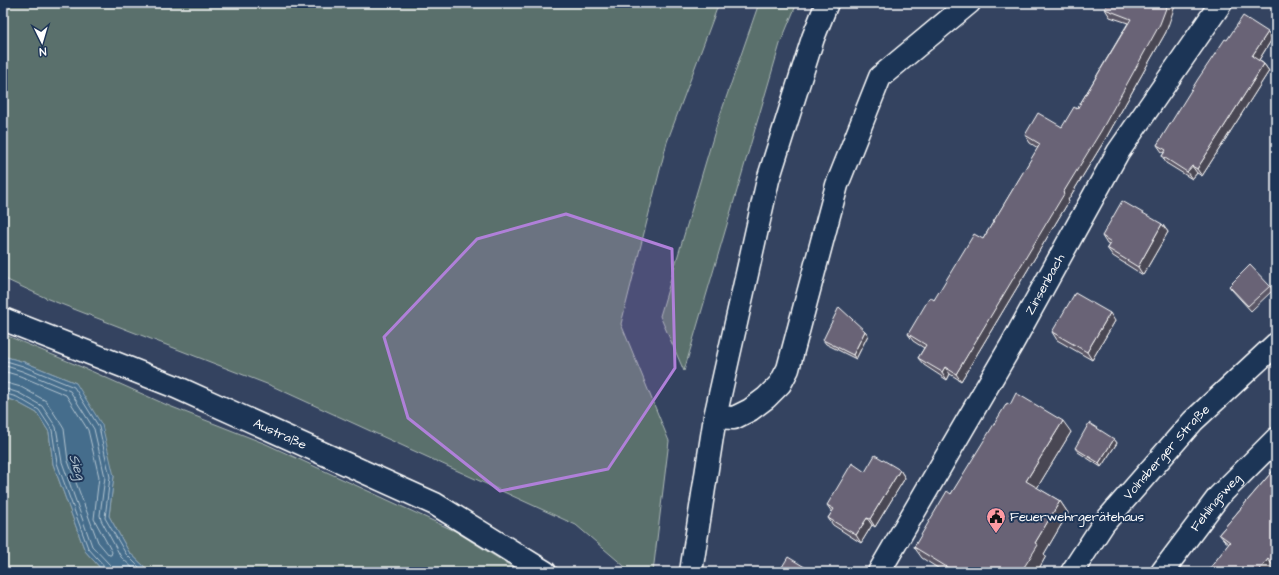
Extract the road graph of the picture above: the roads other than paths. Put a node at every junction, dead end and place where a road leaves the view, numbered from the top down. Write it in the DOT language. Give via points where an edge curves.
graph roads {
  1 [pos="827,3"];
  2 [pos="969,3"];
  3 [pos="1221,3"];
  4 [pos="3,319"];
  5 [pos="1276,344"];
  6 [pos="715,417"];
  7 [pos="1276,439"];
  8 [pos="545,572"];
  9 [pos="692,572"];
  10 [pos="879,572"];
  11 [pos="1072,572"];
  12 [pos="1162,572"];
  1 -- 6 [label="street" via="813,38 768,180"];
  2 -- 6 [label="street" via="880,77 838,185 788,369 780,384 766,398 734,418"];
  3 -- 10 [label="street, Zinsenbach" via="1118,152 1012,344"];
  4 -- 8 [label="street, Austraße" via="176,387 435,504"];
  5 -- 11 [label="street, Volnsberger Straße" via="1188,427 1104,523"];
  6 -- 9 [label="street"];
  7 -- 12 [label="street, Fehlingsweg" via="1219,496"];
}
